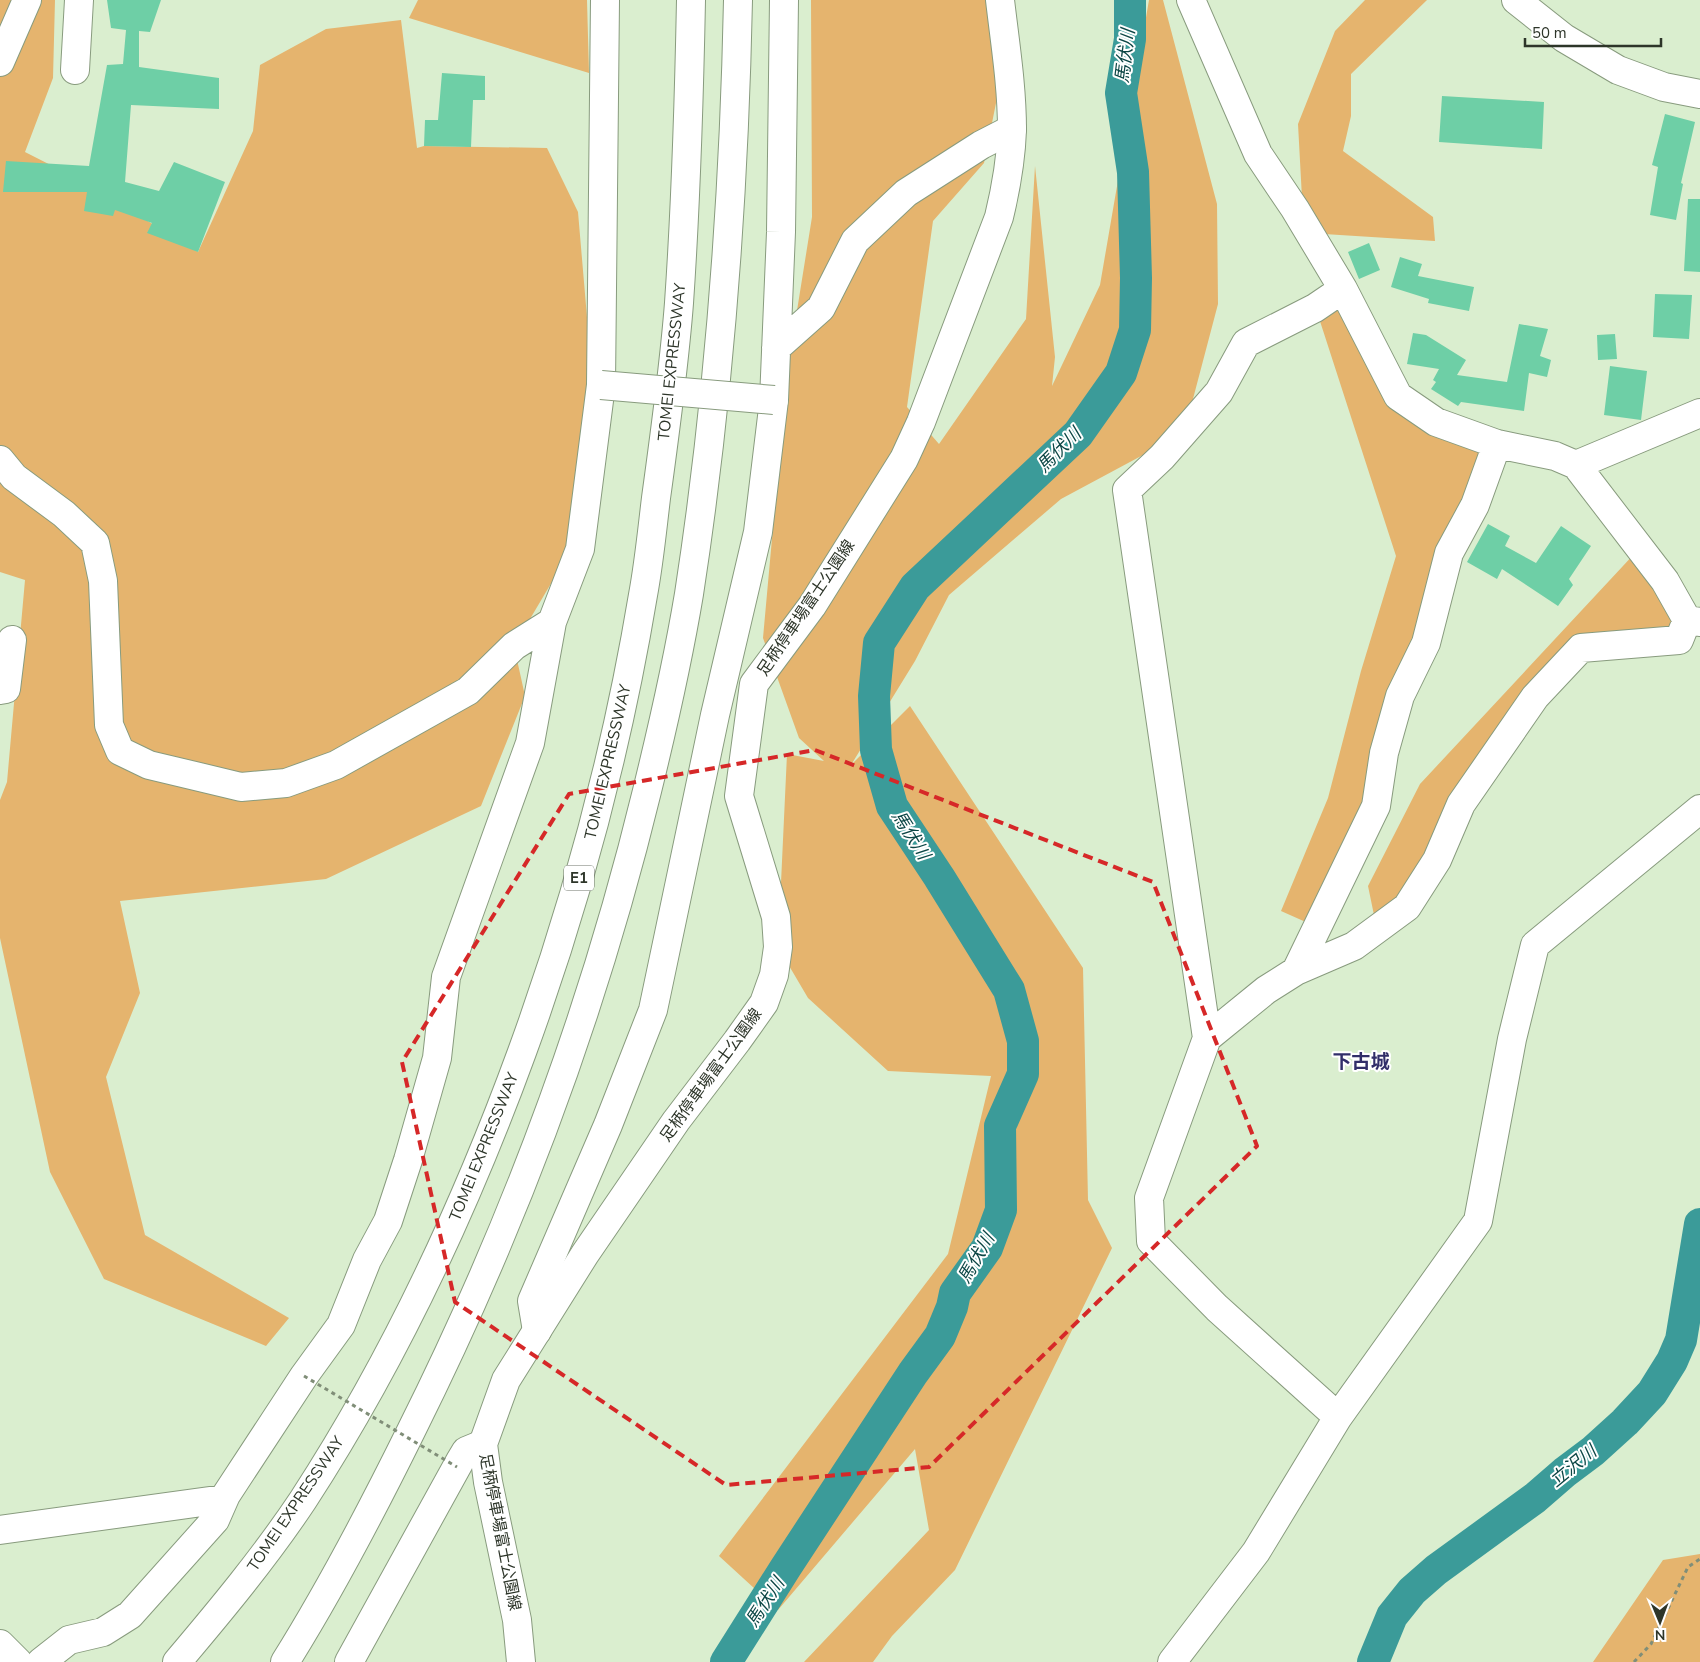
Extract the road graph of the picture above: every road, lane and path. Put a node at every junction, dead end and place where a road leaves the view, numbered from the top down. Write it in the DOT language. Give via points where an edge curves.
graph roads {
  1 [pos="27,0"];
  2 [pos="79,0"];
  3 [pos="605,0"];
  4 [pos="691,0"];
  5 [pos="738,0"];
  6 [pos="784,0"];
  7 [pos="1000,0"];
  8 [pos="1191,0"];
  9 [pos="1516,0"];
  10 [pos="0,62"];
  11 [pos="75,70"];
  12 [pos="1700,94"];
  13 [pos="1012,130"];
  14 [pos="1343,289"];
  15 [pos="776,348"];
  16 [pos="601,385"];
  17 [pos="774,400"];
  18 [pos="1700,413"];
  19 [pos="1497,444"];
  20 [pos="1576,465"];
  21 [pos="5,470"];
  22 [pos="1694,621"];
  23 [pos="552,622"];
  24 [pos="12,640"];
  25 [pos="0,690"];
  26 [pos="1700,809"];
  27 [pos="1296,972"];
  28 [pos="1207,1038"];
  29 [pos="537,1331"];
  30 [pos="304,1376"];
  31 [pos="1338,1417"];
  32 [pos="483,1444"];
  33 [pos="457,1467"];
  34 [pos="224,1499"];
  35 [pos="0,1530"];
  36 [pos="1700,1559"];
  37 [pos="0,1644"];
  38 [pos="18,1662"];
  39 [pos="41,1662"];
  40 [pos="177,1662"];
  41 [pos="285,1662"];
  42 [pos="349,1662"];
  43 [pos="522,1662"];
  44 [pos="1172,1662"];
  45 [pos="1634,1662"];
  1 -- 10 [label="main road"];
  2 -- 11 [label="main road"];
  3 -- 16 [label="main road"];
  4 -- 40 [label="main road, TOMEI EXPRESSWAY / E1" via="679,306 644,594 596,819 564,929 473,1180 395,1342 301,1502"];
  5 -- 41 [label="main road" via="726,264 707,460 688,596 665,717 633,849 595,980 513,1210 429,1396 350,1552"];
  6 -- 15 [label="main road"];
  7 -- 13 [label="main road, 足柄停車場富士公園線"];
  8 -- 14 [label="main road" via="1258,154"];
  9 -- 12 [label="main road" via="1564,38 1618,70"];
  13 -- 15 [label="main road" via="981,144 906,193 855,241 822,308"];
  13 -- 29 [label="main road, 足柄停車場富士公園線" via="1006,189 999,217 904,459 812,606 754,684 738,796 776,917 778,947 774,975 764,1004 625,1194"];
  14 -- 19 [label="main road" via="1398,396 1436,422"];
  14 -- 28 [label="main road" via="1315,308 1246,343 1219,392 1162,457 1127,490"];
  15 -- 17 [label="main road"];
  16 -- 17 [label="main road, bridge"];
  16 -- 23 [label="main road" via="580,549"];
  17 -- 29 [label="main road" via="758,532 715,715 653,1010 532,1302"];
  18 -- 20 [label="main road"];
  19 -- 20 [label="main road" via="1555,456"];
  19 -- 27 [label="main road" via="1476,505 1449,553 1426,643 1400,696 1384,753 1376,806"];
  20 -- 22 [label="main road"];
  21 -- 23 [label="main road" via="64,514 95,543 103,581 109,725 120,750 149,764 241,787 286,783 336,765 468,691 514,646"];
  22 -- 27 [label="main road" via="1679,640 1581,648 1535,697 1461,804 1437,860 1407,907 1354,946"];
  23 -- 30 [label="main road" via="530,743 446,977 437,1058 388,1221 367,1260 341,1325"];
  24 -- 25 [label="main road" via="6,689"];
  26 -- 31 [label="main road" via="1535,946 1512,1039 1478,1221"];
  27 -- 28 [label="main road" via="1266,990"];
  28 -- 31 [label="main road" via="1149,1198 1151,1241 1217,1308"];
  29 -- 32 [label="main road, 足柄停車場富士公園線" via="506,1380"];
  30 -- 33 [label="path, bridge"];
  30 -- 34 [label="main road"];
  31 -- 44 [label="main road" via="1256,1552"];
  32 -- 33 [label="main road" via="466,1451"];
  32 -- 43 [label="main road, 足柄停車場富士公園線"];
  33 -- 42 [label="main road"];
  34 -- 35 [label="main road"];
  34 -- 39 [label="main road" via="214,1520 130,1615 103,1632 70,1640"];
  36 -- 45 [label="path" via="1688,1567 1651,1644"];
  37 -- 38 [label="main road"];
}
